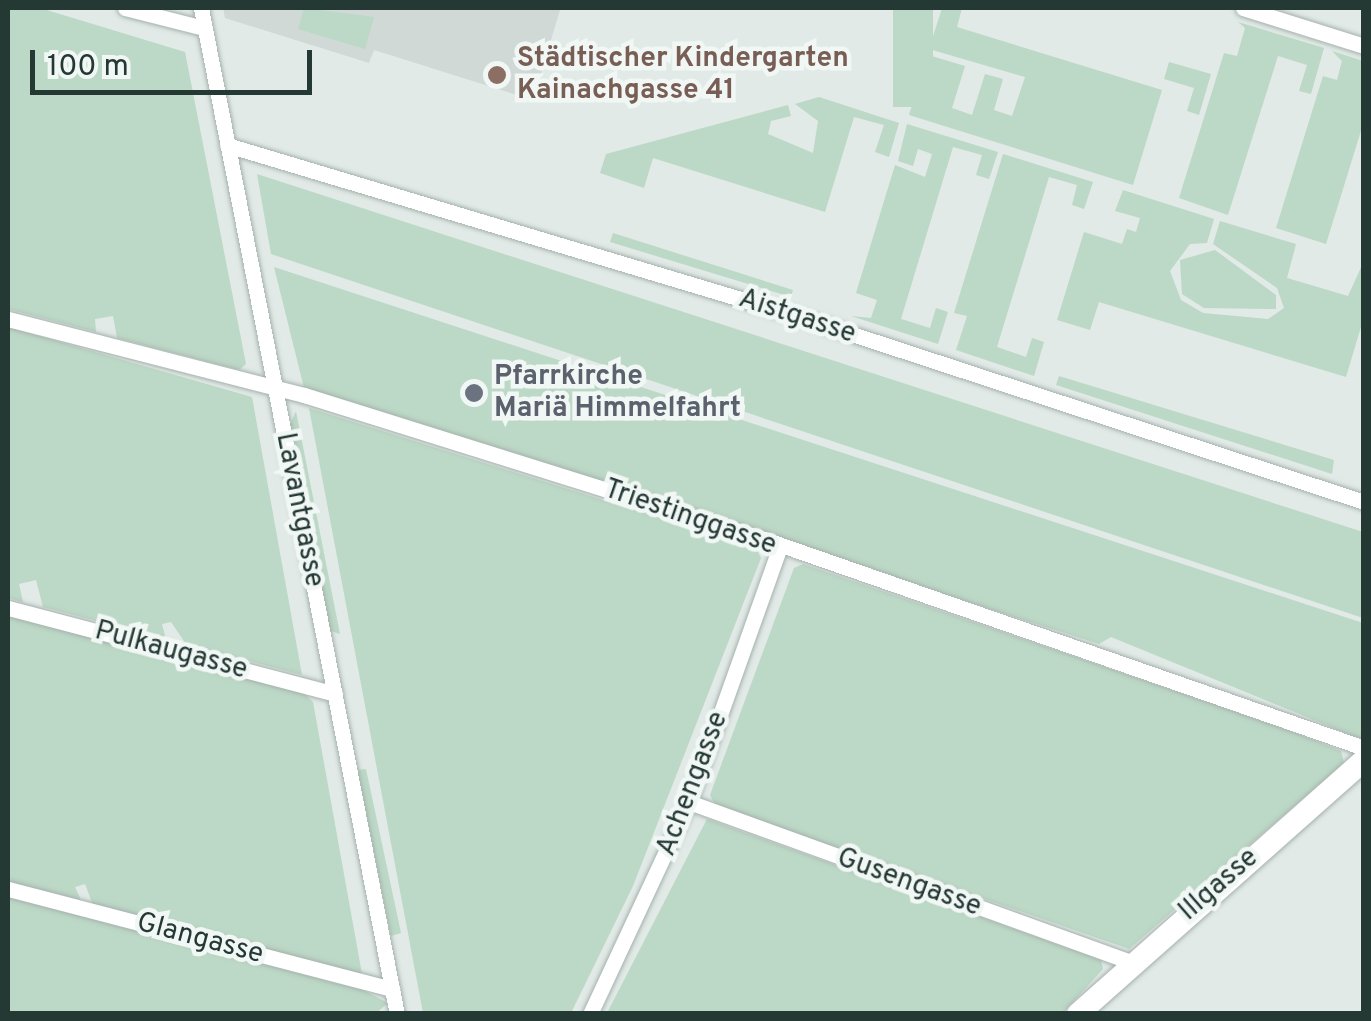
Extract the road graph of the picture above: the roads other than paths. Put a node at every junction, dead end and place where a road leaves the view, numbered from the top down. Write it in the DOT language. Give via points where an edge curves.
graph roads {
  1 [pos="125,8"];
  2 [pos="200,8"];
  3 [pos="1243,8"];
  4 [pos="204,28"];
  5 [pos="1364,46"];
  6 [pos="227,145"];
  7 [pos="8,318"];
  8 [pos="275,388"];
  9 [pos="1364,502"];
  10 [pos="780,547"];
  11 [pos="8,608"];
  12 [pos="335,694"];
  13 [pos="1364,748"];
  14 [pos="1364,760"];
  15 [pos="688,802"];
  16 [pos="8,889"];
  17 [pos="1130,962"];
  18 [pos="392,989"];
  19 [pos="397,1014"];
  20 [pos="590,1014"];
  21 [pos="1078,1014"];
  1 -- 4 [label="street"];
  2 -- 4 [label="street, Lavantgasse"];
  3 -- 5 [label="street"];
  4 -- 6 [label="street, Lavantgasse"];
  6 -- 8 [label="street, Lavantgasse"];
  6 -- 9 [label="street, Aistgasse" via="794,315"];
  7 -- 8 [label="street, Triestinggasse"];
  8 -- 10 [label="street, Triestinggasse"];
  8 -- 12 [label="street, Lavantgasse"];
  10 -- 13 [label="street, Triestinggasse"];
  10 -- 15 [label="street, Achengasse"];
  11 -- 12 [label="street, Pulkaugasse"];
  12 -- 18 [label="street, Lavantgasse"];
  14 -- 17 [label="street, Illgasse"];
  15 -- 17 [label="street, Gusengasse"];
  15 -- 20 [label="street, Achengasse"];
  16 -- 18 [label="street, Glangasse"];
  17 -- 21 [label="street, Illgasse"];
  18 -- 19 [label="street, Lavantgasse"];
}
